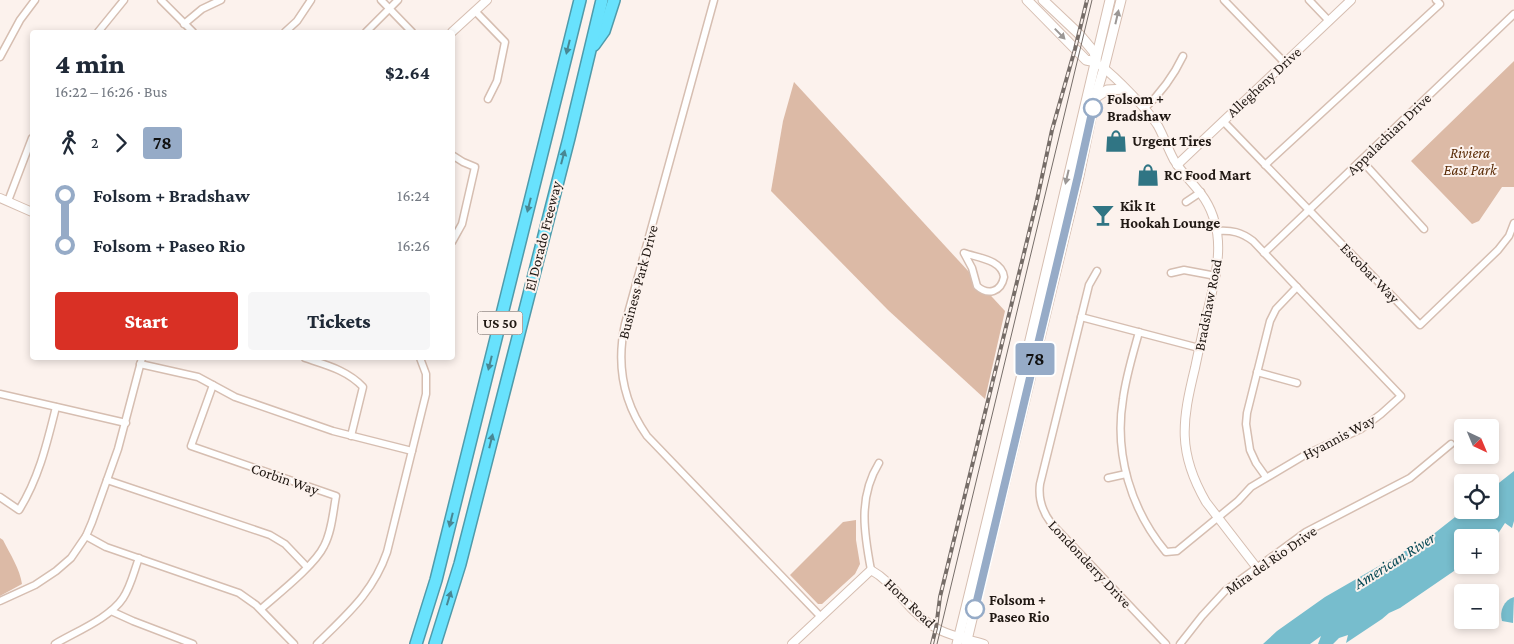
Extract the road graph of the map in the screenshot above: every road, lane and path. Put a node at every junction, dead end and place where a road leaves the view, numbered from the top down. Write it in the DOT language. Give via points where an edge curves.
graph roads {
  1 [pos="35,0"];
  2 [pos="124,0"];
  3 [pos="161,0"];
  4 [pos="221,0"];
  5 [pos="311,0"];
  6 [pos="381,0"];
  7 [pos="398,0"];
  8 [pos="487,0"];
  9 [pos="580,0"];
  10 [pos="602,0"];
  11 [pos="614,0"];
  12 [pos="714,0"];
  13 [pos="1027,0"];
  14 [pos="1043,0"];
  15 [pos="1110,0"];
  16 [pos="1121,0"];
  17 [pos="1224,0"];
  18 [pos="1309,0"];
  19 [pos="1351,0"];
  20 [pos="1436,0"];
  21 [pos="389,8"];
  22 [pos="475,11"];
  23 [pos="1514,14"];
  24 [pos="1329,21"];
  25 [pos="184,24"];
  26 [pos="1103,29"];
  27 [pos="102,30"];
  28 [pos="191,30"];
  29 [pos="287,30"];
  30 [pos="368,30"];
  31 [pos="410,30"];
  32 [pos="454,30"];
  33 [pos="1079,34"];
  34 [pos="590,50"];
  35 [pos="1184,56"];
  36 [pos="0,57"];
  37 [pos="1096,62"];
  38 [pos="1285,63"];
  39 [pos="1104,68"];
  40 [pos="1125,89"];
  41 [pos="1095,98"];
  42 [pos="488,99"];
  43 [pos="1144,109"];
  44 [pos="1222,121"];
  45 [pos="30,143"];
  46 [pos="455,157"];
  47 [pos="1362,162"];
  48 [pos="1177,165"];
  49 [pos="1265,165"];
  50 [pos="1201,192"];
  51 [pos="0,198"];
  52 [pos="8,201"];
  53 [pos="1186,202"];
  54 [pos="1309,210"];
  55 [pos="30,211"];
  56 [pos="1514,223"];
  57 [pos="1424,229"];
  58 [pos="1217,231"];
  59 [pos="455,237"];
  60 [pos="1264,253"];
  61 [pos="988,261"];
  62 [pos="1097,271"];
  63 [pos="1171,273"];
  64 [pos="1216,276"];
  65 [pos="1297,287"];
  66 [pos="1081,317"];
  67 [pos="1139,332"];
  68 [pos="1199,348"];
  69 [pos="141,360"];
  70 [pos="311,360"];
  71 [pos="421,360"];
  72 [pos="1257,372"];
  73 [pos="1297,383"];
  74 [pos="213,385"];
  75 [pos="0,394"];
  76 [pos="56,407"];
  77 [pos="126,423"];
  78 [pos="351,436"];
  79 [pos="1451,444"];
  80 [pos="412,452"];
  81 [pos="879,463"];
  82 [pos="1126,474"];
  83 [pos="1266,477"];
  84 [pos="1108,478"];
  85 [pos="107,480"];
  86 [pos="995,488"];
  87 [pos="0,497"];
  88 [pos="1217,517"];
  89 [pos="993,534"];
  90 [pos="86,536"];
  91 [pos="139,558"];
  92 [pos="307,567"];
  93 [pos="1257,568"];
  94 [pos="872,570"];
  95 [pos="0,601"];
  96 [pos="261,609"];
  97 [pos="111,611"];
  98 [pos="821,617"];
  99 [pos="962,642"];
  100 [pos="55,644"];
  101 [pos="194,644"];
  102 [pos="294,644"];
  103 [pos="317,644"];
  104 [pos="416,644"];
  105 [pos="435,644"];
  106 [pos="792,644"];
  107 [pos="984,644"];
  108 [pos="1166,644"];
  109 [pos="1180,644"];
  1 -- 36 [label="street"];
  2 -- 27 [label="street"];
  3 -- 25 [label="street"];
  4 -- 25 [label="street" via="202,9"];
  5 -- 29 [label="street"];
  6 -- 21 [label="street"];
  7 -- 21 [label="street"];
  8 -- 22 [label="street"];
  9 -- 104 [label="highway, El Dorado Freeway / US 50, one-way" via="436,580"];
  10 -- 34 [label="highway, El Dorado Freeway / US 50"];
  11 -- 34 [label="highway" via="604,31"];
  12 -- 98 [label="street, Business Park Drive" via="625,324 621,350 622,377 631,409 647,436"];
  13 -- 37 [label="main road, Bradshaw Road, one-way" via="1086,60"];
  14 -- 33 [label="main road, Bradshaw Road"];
  15 -- 26 [label="main road"];
  39 -- 16 [label="main road, one-way"];
  17 -- 38 [label="street"];
  18 -- 24 [label="street"];
  19 -- 24 [label="street, Allegheny Drive"];
  20 -- 49 [label="street" via="1440,4"];
  21 -- 30 [label="street"];
  21 -- 31 [label="street"];
  22 -- 32 [label="street"];
  22 -- 42 [label="street" via="505,42 497,81"];
  23 -- 47 [label="street, Appalachian Drive"];
  24 -- 38 [label="street, Allegheny Drive"];
  25 -- 28 [label="street"];
  26 -- 33 [label="main road" via="1095,37"];
  26 -- 37 [label="main road"];
  33 -- 37 [label="main road, Bradshaw Road" via="1094,52"];
  105 -- 34 [label="highway, El Dorado Freeway / US 50, one-way" via="460,564"];
  35 -- 43 [label="street" via="1170,81"];
  37 -- 39 [label="street, Bradshaw Road"];
  37 -- 86 [label="main road, one-way"];
  38 -- 44 [label="street, Allegheny Drive"];
  39 -- 40 [label="street, Bradshaw Road"];
  39 -- 41 [label="main road"];
  40 -- 41 [label="main road" via="1107,90"];
  40 -- 43 [label="street, Bradshaw Road"];
  41 -- 89 [label="main road"];
  43 -- 48 [label="street, Bradshaw Road" via="1156,124"];
  44 -- 48 [label="street, Allegheny Drive"];
  44 -- 49 [label="street, Escobar Way"];
  45 -- 52 [label="street"];
  46 -- 59 [label="street" via="475,167 462,224"];
  47 -- 54 [label="street, Appalachian Drive"];
  47 -- 57 [label="street"];
  48 -- 50 [label="street, Bradshaw Road"];
  49 -- 54 [label="street, Escobar Way"];
  50 -- 53 [label="street"];
  50 -- 58 [label="street, Bradshaw Road" via="1212,212"];
  51 -- 52 [label="street"];
  52 -- 55 [label="street"];
  54 -- 56 [label="street, Escobar Way" via="1420,325 1498,250"];
  54 -- 60 [label="street, Appalachian Drive"];
  58 -- 60 [label="street, Hyannis Way" via="1230,230 1242,234"];
  58 -- 64 [label="street, Bradshaw Road"];
  60 -- 65 [label="street, Hyannis Way"];
  61 -- 61 [label="street" via="964,253 977,286 989,292 1001,286 1004,274 1000,266"];
  62 -- 66 [label="street, Londonderry Drive" via="1089,284"];
  63 -- 64 [label="street" via="1184,270"];
  64 -- 68 [label="street, Bradshaw Road"];
  65 -- 72 [label="street" via="1273,312"];
  65 -- 83 [label="street, Hyannis Way" via="1401,396 1361,429"];
  66 -- 67 [label="street"];
  66 -- 108 [label="street, Londonderry Drive" via="1040,484 1040,503 1051,523"];
  67 -- 68 [label="street"];
  67 -- 82 [label="street, Hyannis Way" via="1121,413"];
  68 -- 88 [label="street, Bradshaw Road" via="1186,406 1184,443 1193,478"];
  69 -- 74 [label="street" via="198,377"];
  69 -- 77 [label="street"];
  70 -- 78 [label="street" via="342,371 363,387"];
  71 -- 80 [label="street" via="426,387"];
  72 -- 73 [label="street"];
  72 -- 83 [label="street" via="1246,432 1253,457"];
  74 -- 78 [label="street" via="235,397"];
  74 -- 92 [label="street, Corbin Way" via="191,446 336,496 327,540"];
  75 -- 76 [label="street"];
  76 -- 77 [label="street"];
  76 -- 87 [label="street" via="40,466 19,510"];
  77 -- 85 [label="street"];
  78 -- 80 [label="street"];
  79 -- 93 [label="street, Mira del Rio Drive" via="1410,478 1306,532"];
  80 -- 103 [label="street" via="387,552 377,577 357,604"];
  81 -- 94 [label="street" via="869,483 864,506 866,545"];
  82 -- 84 [label="street"];
  82 -- 88 [label="street, Hyannis Way" via="1141,514 1166,552 1177,550"];
  83 -- 88 [label="street, Hyannis Way"];
  85 -- 90 [label="street"];
  85 -- 92 [label="street" via="270,535 285,544"];
  86 -- 89 [label="main road" via="998,493 990,531"];
  86 -- 99 [label="main road"];
  88 -- 93 [label="street, Bradshaw Road"];
  89 -- 99 [label="main road"];
  90 -- 91 [label="street"];
  90 -- 95 [label="street" via="71,558 56,572 35,586"];
  91 -- 96 [label="street" via="232,590"];
  91 -- 97 [label="street" via="126,593"];
  92 -- 96 [label="street, Corbin Way"];
  93 -- 109 [label="street, Mira del Rio Drive" via="1218,598"];
  94 -- 98 [label="street, Horn Road"];
  94 -- 99 [label="street, Horn Road" via="881,575 914,611 943,633"];
  96 -- 102 [label="street"];
  97 -- 100 [label="street"];
  97 -- 101 [label="street"];
  98 -- 106 [label="street, Horn Road"];
  99 -- 107 [label="street, Horn Road"];
}
